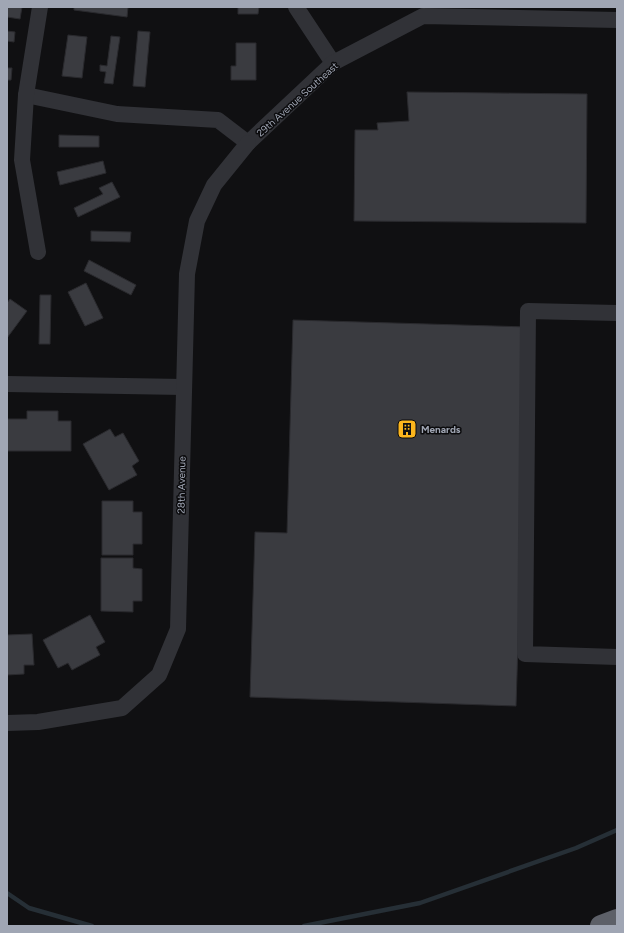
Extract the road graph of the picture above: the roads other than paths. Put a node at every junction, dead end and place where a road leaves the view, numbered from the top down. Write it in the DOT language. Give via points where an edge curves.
graph roads {
  1 [pos="40,7"];
  2 [pos="296,7"];
  3 [pos="521,12"];
  4 [pos="617,20"];
  5 [pos="333,64"];
  6 [pos="26,95"];
  7 [pos="248,143"];
  8 [pos="38,252"];
  9 [pos="617,313"];
  10 [pos="7,384"];
  11 [pos="183,388"];
  12 [pos="617,657"];
  13 [pos="7,723"];
  14 [pos="617,920"];
  15 [pos="601,926"];
  1 -- 6 [label="street"];
  2 -- 5 [label="street"];
  3 -- 4 [label="street, 29th Avenue Southeast"];
  3 -- 5 [label="street, 29th Avenue Southeast" via="423,16"];
  5 -- 7 [label="street, 29th Avenue Southeast"];
  6 -- 7 [label="street, 29th Avenue Southeast" via="117,114 218,120"];
  6 -- 8 [label="street" via="22,160"];
  7 -- 11 [label="street, 28th Avenue" via="214,185 197,221 187,274"];
  9 -- 12 [label="street" via="528,311 525,654"];
  10 -- 11 [label="street"];
  11 -- 13 [label="street, 28th Avenue" via="178,629 159,675 122,708 38,722"];
  14 -- 15 [label="highway"];
}
